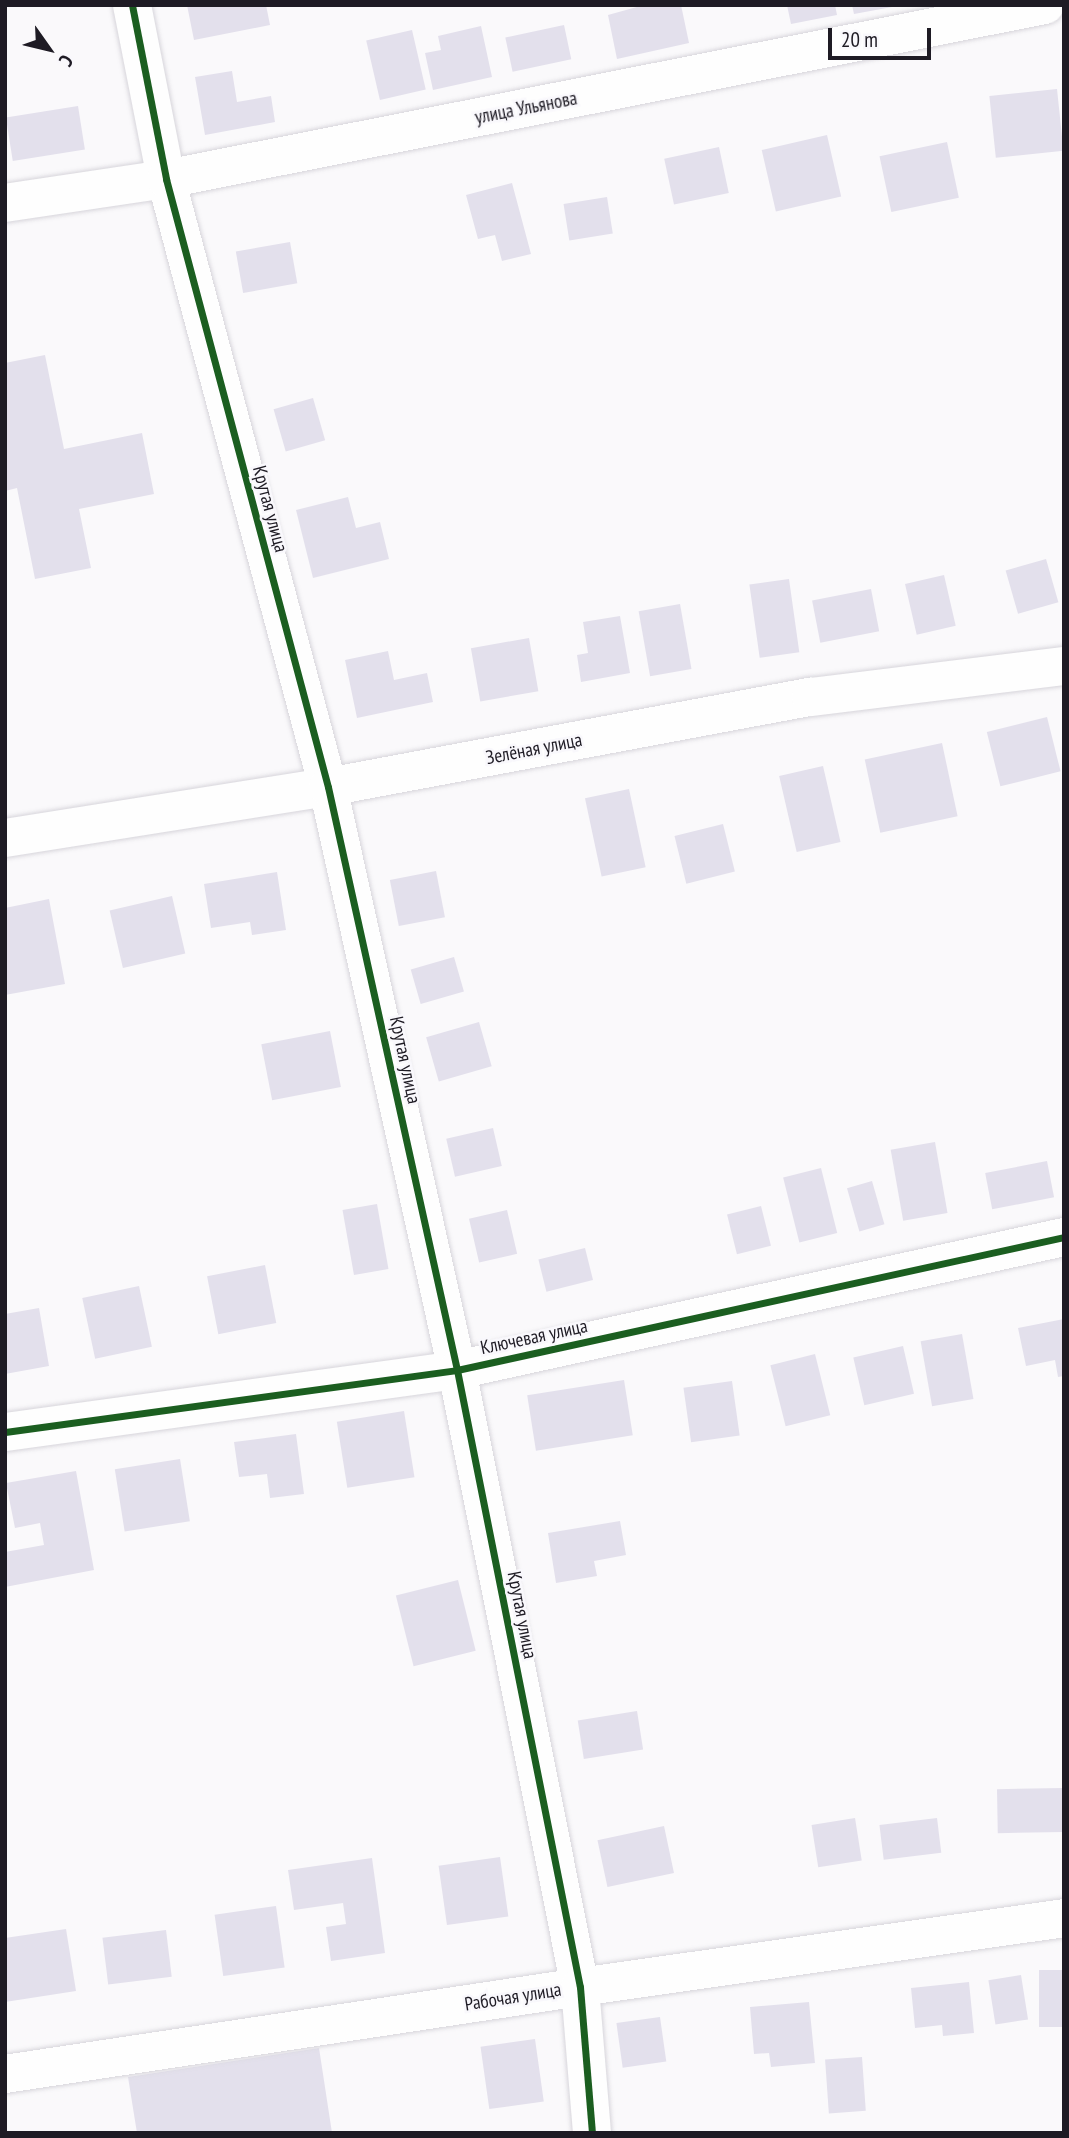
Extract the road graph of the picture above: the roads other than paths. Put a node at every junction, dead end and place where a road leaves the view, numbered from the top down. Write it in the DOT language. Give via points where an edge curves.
graph roads {
  1 [pos="132,5"];
  2 [pos="1045,5"];
  3 [pos="166,179"];
  4 [pos="5,202"];
  5 [pos="1064,666"];
  6 [pos="328,787"];
  7 [pos="5,838"];
  8 [pos="1064,1237"];
  9 [pos="457,1370"];
  10 [pos="5,1432"];
  11 [pos="1064,1918"];
  12 [pos="580,1987"];
  13 [pos="5,2074"];
  14 [pos="592,2133"];
  1 -- 3 [label="street, Крутая улица"];
  2 -- 3 [label="street, улица Ульянова"];
  3 -- 4 [label="street, улица Ульянова"];
  3 -- 6 [label="street, Крутая улица"];
  5 -- 6 [label="street, Зелёная улица" via="811,697"];
  6 -- 7 [label="street, Зелёная улица"];
  6 -- 9 [label="street, Крутая улица"];
  8 -- 9 [label="street, Ключевая улица"];
  9 -- 10 [label="street, Ключевая улица"];
  9 -- 12 [label="street, Крутая улица"];
  11 -- 12 [label="street, Рабочая улица"];
  12 -- 13 [label="street, Рабочая улица"];
  12 -- 14 [label="street, Крутая улица"];
}
